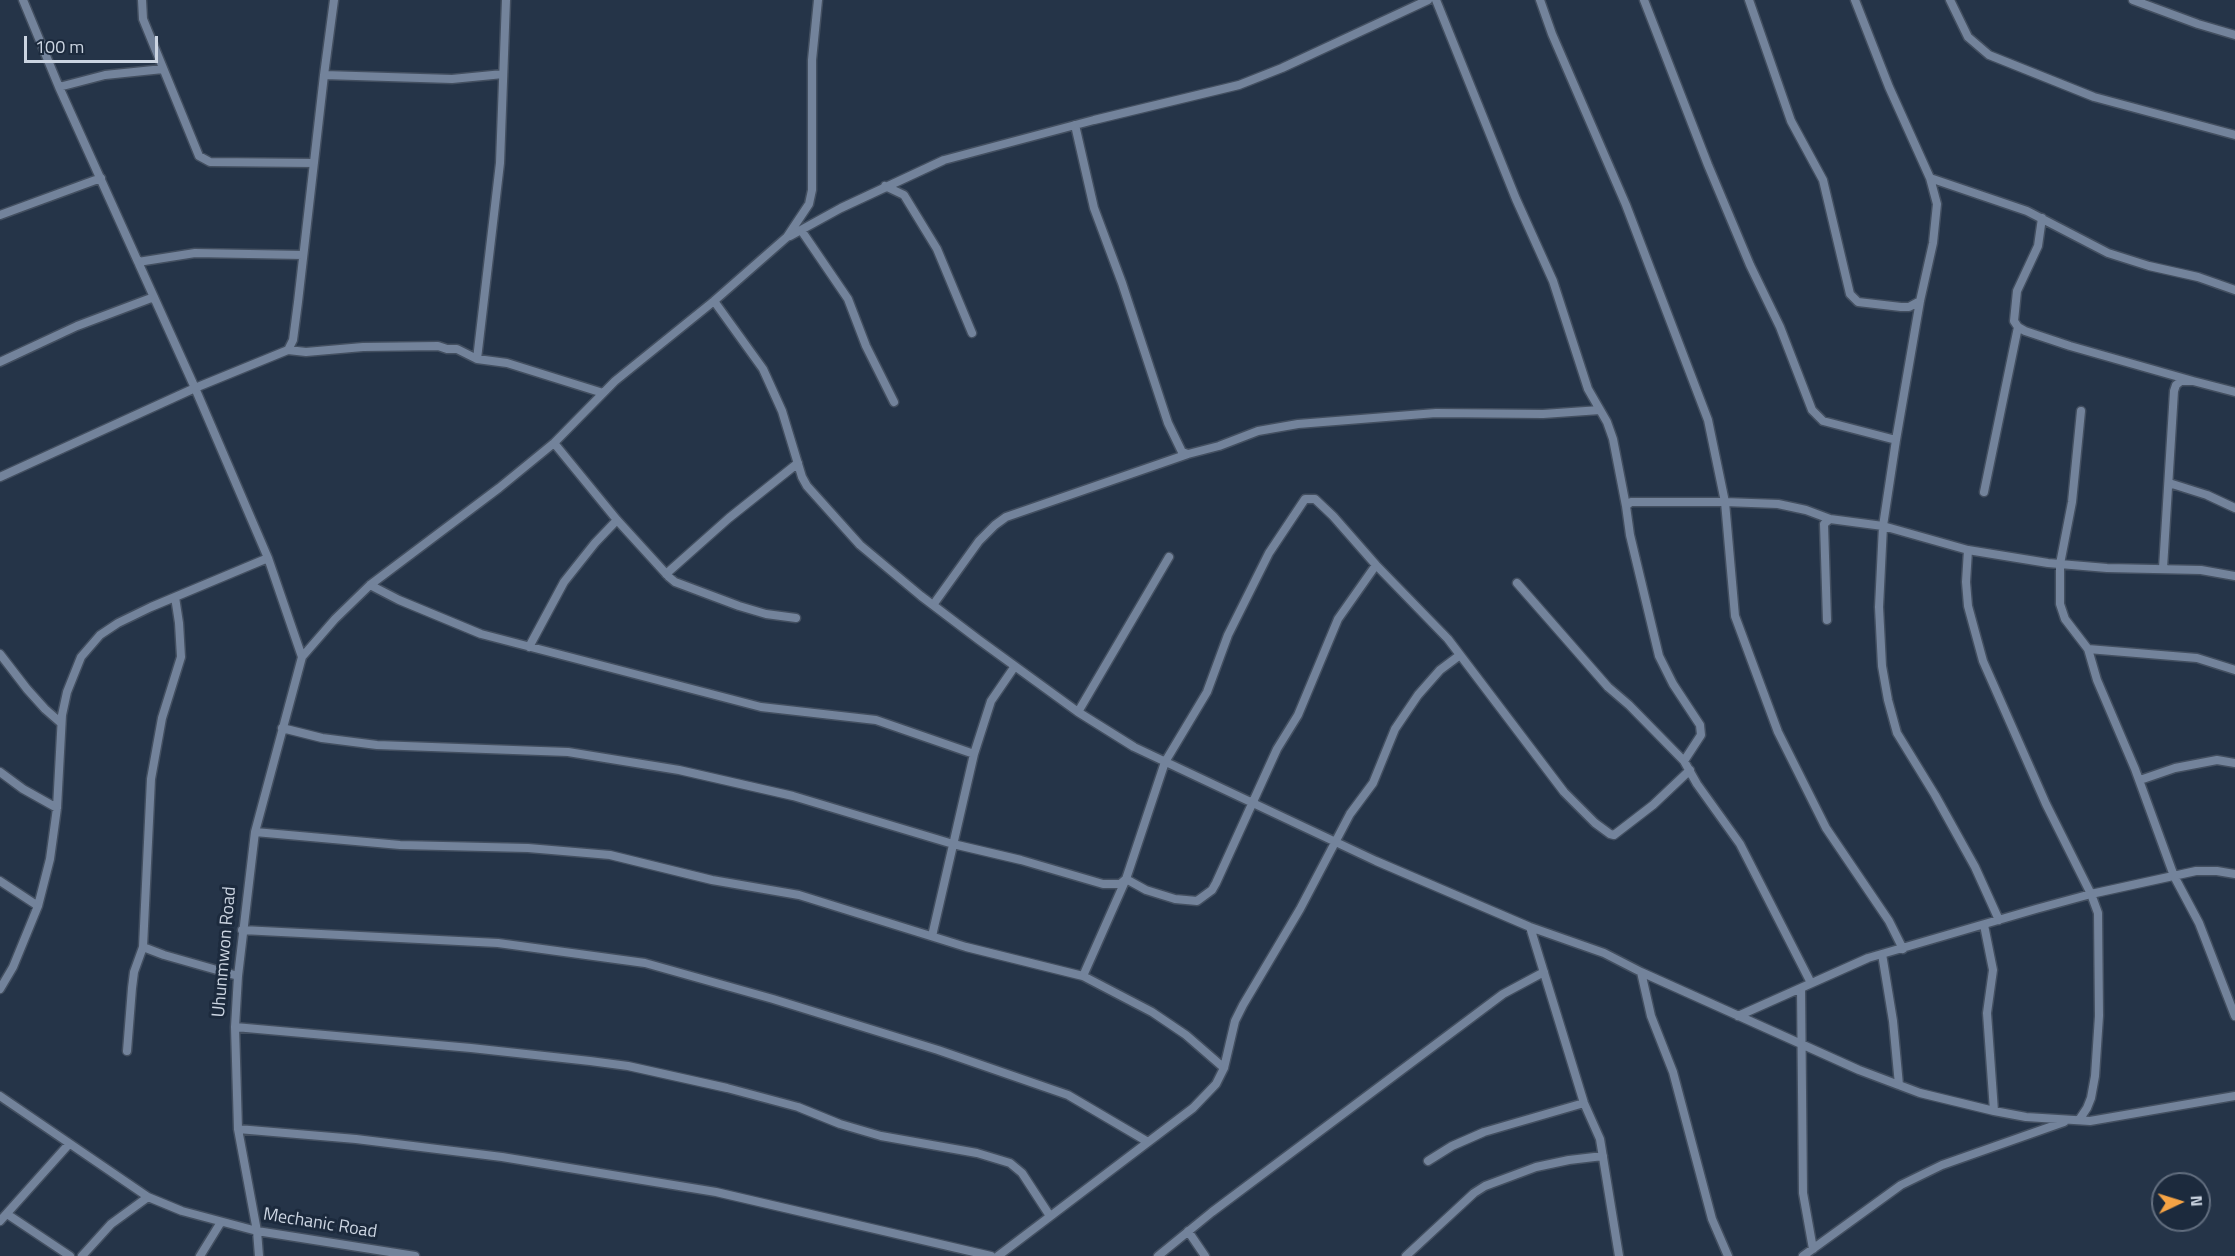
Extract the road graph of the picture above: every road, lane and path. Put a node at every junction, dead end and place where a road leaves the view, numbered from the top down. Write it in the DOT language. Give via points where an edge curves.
graph roads {
  1 [pos="23,0"];
  2 [pos="142,0"];
  3 [pos="334,0"];
  4 [pos="506,0"];
  5 [pos="818,0"];
  6 [pos="1428,0"];
  7 [pos="1436,0"];
  8 [pos="1540,0"];
  9 [pos="1644,0"];
  10 [pos="1749,0"];
  11 [pos="1855,0"];
  12 [pos="1950,0"];
  13 [pos="2133,0"];
  14 [pos="2235,35"];
  15 [pos="163,69"];
  16 [pos="503,74"];
  17 [pos="324,75"];
  18 [pos="59,87"];
  19 [pos="1076,124"];
  20 [pos="2235,135"];
  21 [pos="314,163"];
  22 [pos="100,178"];
  23 [pos="1930,178"];
  24 [pos="885,186"];
  25 [pos="0,215"];
  26 [pos="2042,218"];
  27 [pos="801,230"];
  28 [pos="787,237"];
  29 [pos="303,255"];
  30 [pos="138,262"];
  31 [pos="2235,290"];
  32 [pos="154,297"];
  33 [pos="714,301"];
  34 [pos="1920,301"];
  35 [pos="2018,327"];
  36 [pos="972,333"];
  37 [pos="288,350"];
  38 [pos="477,359"];
  39 [pos="0,362"];
  40 [pos="2193,381"];
  41 [pos="195,388"];
  42 [pos="2235,392"];
  43 [pos="603,393"];
  44 [pos="894,402"];
  45 [pos="1600,410"];
  46 [pos="2081,411"];
  47 [pos="1896,440"];
  48 [pos="554,443"];
  49 [pos="1188,454"];
  50 [pos="798,463"];
  51 [pos="0,477"];
  52 [pos="2169,483"];
  53 [pos="1984,492"];
  54 [pos="1725,502"];
  55 [pos="1626,506"];
  56 [pos="2235,507"];
  57 [pos="1830,519"];
  58 [pos="617,520"];
  59 [pos="1883,526"];
  60 [pos="1968,550"];
  61 [pos="1169,557"];
  62 [pos="268,558"];
  63 [pos="2060,564"];
  64 [pos="1376,565"];
  65 [pos="2163,568"];
  66 [pos="666,574"];
  67 [pos="2235,576"];
  68 [pos="1517,583"];
  69 [pos="370,585"];
  70 [pos="175,597"];
  71 [pos="933,605"];
  72 [pos="796,618"];
  73 [pos="1827,620"];
  74 [pos="529,647"];
  75 [pos="2088,649"];
  76 [pos="0,654"];
  77 [pos="1460,655"];
  78 [pos="302,657"];
  79 [pos="1015,666"];
  80 [pos="2235,670"];
  81 [pos="1078,712"];
  82 [pos="61,723"];
  83 [pos="282,728"];
  84 [pos="974,754"];
  85 [pos="1684,761"];
  86 [pos="1165,762"];
  87 [pos="2235,763"];
  88 [pos="1690,770"];
  89 [pos="0,772"];
  90 [pos="2140,780"];
  91 [pos="1252,802"];
  92 [pos="57,808"];
  93 [pos="255,832"];
  94 [pos="1336,842"];
  95 [pos="953,844"];
  96 [pos="2235,873"];
  97 [pos="2174,876"];
  98 [pos="1126,879"];
  99 [pos="0,881"];
  100 [pos="2091,894"];
  101 [pos="38,906"];
  102 [pos="1999,920"];
  103 [pos="1984,925"];
  104 [pos="1530,927"];
  105 [pos="242,930"];
  106 [pos="932,936"];
  107 [pos="143,946"];
  108 [pos="1903,949"];
  109 [pos="1882,954"];
  110 [pos="1544,972"];
  111 [pos="1641,972"];
  112 [pos="238,976"];
  113 [pos="1083,976"];
  114 [pos="1811,983"];
  115 [pos="1,984"];
  116 [pos="1801,988"];
  117 [pos="1738,1016"];
  118 [pos="2235,1016"];
  119 [pos="235,1028"];
  120 [pos="1801,1043"];
  121 [pos="127,1051"];
  122 [pos="1224,1068"];
  123 [pos="1899,1085"];
  124 [pos="0,1095"];
  125 [pos="2235,1096"];
  126 [pos="1584,1103"];
  127 [pos="1994,1112"];
  128 [pos="2074,1120"];
  129 [pos="238,1129"];
  130 [pos="1148,1142"];
  131 [pos="69,1144"];
  132 [pos="1603,1156"];
  133 [pos="1428,1161"];
  134 [pos="148,1197"];
  135 [pos="1050,1216"];
  136 [pos="3,1217"];
  137 [pos="221,1222"];
  138 [pos="257,1231"];
  139 [pos="1188,1231"];
  140 [pos="1813,1249"];
  141 [pos="359,1252"];
  142 [pos="70,1256"];
  143 [pos="81,1256"];
  144 [pos="200,1256"];
  145 [pos="259,1256"];
  146 [pos="416,1256"];
  147 [pos="991,1256"];
  148 [pos="998,1256"];
  149 [pos="1158,1256"];
  150 [pos="1205,1256"];
  151 [pos="1406,1256"];
  152 [pos="1619,1256"];
  153 [pos="1728,1256"];
  154 [pos="1803,1256"];
  1 -- 18 [label="street"];
  2 -- 15 [label="street" via="143,19"];
  3 -- 17 [label="street"];
  4 -- 16 [label="street"];
  5 -- 28 [label="street" via="812,60 812,190 808,204"];
  6 -- 19 [label="street" via="1239,85"];
  7 -- 45 [label="street" via="1553,281 1587,385"];
  8 -- 54 [label="street" via="1626,205 1708,420"];
  9 -- 47 [label="street" via="1708,165 1812,410 1823,421"];
  10 -- 34 [label="street" via="1791,121 1823,180 1850,294 1858,302 1901,307"];
  11 -- 23 [label="street"];
  12 -- 20 [label="street" via="1968,37 1989,55 2094,97"];
  13 -- 14 [label="street"];
  15 -- 18 [label="street" via="105,75"];
  15 -- 21 [label="street" via="203,160"];
  16 -- 17 [label="street" via="452,79"];
  16 -- 38 [label="street" via="500,163"];
  17 -- 21 [label="street"];
  18 -- 22 [label="street"];
  19 -- 24 [label="street" via="944,160"];
  19 -- 49 [label="street" via="1098,220 1168,423 1182,452"];
  21 -- 29 [label="street"];
  22 -- 25 [label="street"];
  22 -- 30 [label="street"];
  23 -- 26 [label="street"];
  23 -- 34 [label="street" via="1938,215"];
  24 -- 27 [label="street"];
  24 -- 36 [label="street" via="904,195 937,249"];
  26 -- 31 [label="street" via="2108,253"];
  26 -- 35 [label="street" via="2038,246 2017,291 2014,321"];
  27 -- 28 [label="street"];
  27 -- 44 [label="street" via="848,299"];
  28 -- 33 [label="street"];
  29 -- 30 [label="street" via="195,253"];
  29 -- 37 [label="street" via="293,340"];
  30 -- 32 [label="street"];
  32 -- 39 [label="street"];
  32 -- 41 [label="street"];
  33 -- 43 [label="street"];
  33 -- 50 [label="street" via="763,369 782,411"];
  34 -- 47 [label="street"];
  35 -- 40 [label="street"];
  35 -- 53 [label="street"];
  37 -- 38 [label="street" via="438,346 457,349"];
  37 -- 41 [label="street"];
  38 -- 43 [label="street" via="507,363"];
  40 -- 42 [label="street"];
  40 -- 52 [label="street" via="2181,381 2174,391"];
  41 -- 51 [label="street"];
  41 -- 62 [label="street"];
  43 -- 48 [label="street"];
  45 -- 49 [label="street" via="1436,413 1298,424 1258,431"];
  45 -- 55 [label="street" via="1613,440"];
  46 -- 63 [label="street" via="2072,502"];
  47 -- 59 [label="street"];
  48 -- 58 [label="street"];
  48 -- 69 [label="street"];
  49 -- 71 [label="street" via="1006,518 979,541"];
  50 -- 66 [label="street"];
  50 -- 71 [label="street" via="807,486 860,545"];
  52 -- 56 [label="street"];
  52 -- 65 [label="street"];
  54 -- 55 [label="street" via="1631,502"];
  54 -- 57 [label="street" via="1793,506"];
  54 -- 108 [label="street" via="1735,616 1778,732 1826,828 1889,921"];
  55 -- 85 [label="street" via="1629,535 1659,656 1700,725 1701,735"];
  57 -- 59 [label="street"];
  57 -- 73 [label="street" via="1824,524"];
  58 -- 66 [label="street"];
  58 -- 74 [label="street" via="564,582"];
  59 -- 60 [label="street"];
  59 -- 102 [label="street" via="1880,607 1882,666 1888,700 1898,733 1975,867"];
  60 -- 63 [label="street"];
  60 -- 100 [label="street" via="1968,606 1983,661"];
  61 -- 81 [label="street"];
  62 -- 70 [label="street"];
  62 -- 78 [label="street"];
  63 -- 65 [label="street"];
  63 -- 75 [label="street" via="2060,604 2065,619"];
  64 -- 77 [label="street"];
  64 -- 86 [label="street" via="1315,499 1305,498 1269,553 1228,636 1207,692"];
  64 -- 91 [label="street" via="1338,619 1298,715 1276,749"];
  65 -- 67 [label="street"];
  66 -- 72 [label="street" via="675,582 739,606"];
  68 -- 85 [label="street" via="1608,687"];
  69 -- 74 [label="street" via="481,634"];
  69 -- 78 [label="street"];
  70 -- 82 [label="street" via="118,623 89,646 67,692"];
  70 -- 107 [label="street" via="181,657 152,767"];
  71 -- 79 [label="street"];
  74 -- 84 [label="street" via="761,707 876,720"];
  75 -- 80 [label="street" via="2197,658"];
  75 -- 90 [label="street" via="2097,680"];
  76 -- 82 [label="street" via="45,710"];
  77 -- 88 [label="street" via="1564,792 1610,834 1614,835 1653,805"];
  77 -- 94 [label="street" via="1418,694 1395,729 1373,783 1350,814"];
  78 -- 83 [label="street, Uhunmwon Road"];
  79 -- 81 [label="street"];
  79 -- 84 [label="street" via="991,701"];
  81 -- 86 [label="street"];
  82 -- 92 [label="street"];
  83 -- 93 [label="street, Uhunmwon Road"];
  83 -- 95 [label="street" via="377,745 568,752 652,765 793,796"];
  84 -- 95 [label="street"];
  85 -- 88 [label="street"];
  86 -- 91 [label="street"];
  86 -- 98 [label="street"];
  87 -- 90 [label="street" via="2217,760"];
  88 -- 114 [label="street" via="1740,844"];
  89 -- 92 [label="street"];
  90 -- 97 [label="street"];
  91 -- 94 [label="street"];
  91 -- 98 [label="street" via="1216,883 1197,901 1165,896"];
  92 -- 101 [label="street"];
  93 -- 105 [label="street, Uhunmwon Road"];
  93 -- 106 [label="street" via="390,845 528,848 610,855 712,880 799,895"];
  94 -- 104 [label="street"];
  94 -- 122 [label="street" via="1235,1021"];
  95 -- 98 [label="street" via="1103,884 1120,884"];
  95 -- 106 [label="street"];
  96 -- 97 [label="street" via="2196,871"];
  97 -- 100 [label="street"];
  97 -- 118 [label="street" via="2199,923"];
  98 -- 113 [label="street"];
  99 -- 101 [label="street"];
  100 -- 102 [label="street"];
  100 -- 128 [label="street" via="2098,914 2099,1016 2091,1098"];
  101 -- 115 [label="street" via="21,950"];
  102 -- 103 [label="street"];
  103 -- 108 [label="street"];
  103 -- 127 [label="street" via="1993,970 1987,1013"];
  104 -- 110 [label="street"];
  104 -- 111 [label="street" via="1604,953"];
  105 -- 112 [label="street, Uhunmwon Road"];
  105 -- 130 [label="street" via="498,943 645,963 927,1047 1068,1095"];
  106 -- 113 [label="street"];
  107 -- 112 [label="street" via="164,956"];
  107 -- 121 [label="street" via="134,972"];
  108 -- 109 [label="street"];
  109 -- 114 [label="street"];
  109 -- 123 [label="street"];
  110 -- 126 [label="street"];
  110 -- 139 [label="street" via="1503,994"];
  111 -- 117 [label="street"];
  111 -- 153 [label="street" via="1712,1219"];
  112 -- 119 [label="street, Uhunmwon Road"];
  113 -- 122 [label="street" via="1152,1012"];
  114 -- 116 [label="street"];
  116 -- 117 [label="street"];
  116 -- 120 [label="street"];
  117 -- 120 [label="street"];
  119 -- 129 [label="street, Uhunmwon Road"];
  119 -- 135 [label="street" via="590,1061 727,1088 881,1136 1004,1160 1022,1173"];
  120 -- 123 [label="street"];
  120 -- 140 [label="street" via="1803,1193"];
  122 -- 130 [label="street" via="1206,1095"];
  123 -- 127 [label="street"];
  124 -- 131 [label="street, Mechanic Road"];
  125 -- 128 [label="street" via="2137,1114"];
  126 -- 132 [label="street"];
  126 -- 133 [label="street" via="1484,1132"];
  127 -- 128 [label="street"];
  128 -- 140 [label="street" via="1942,1165 1901,1185"];
  129 -- 138 [label="street, Uhunmwon Road"];
  129 -- 147 [label="street" via="459,1151 716,1192"];
  130 -- 135 [label="street"];
  131 -- 134 [label="street, Mechanic Road"];
  131 -- 136 [label="street"];
  132 -- 151 [label="street" via="1536,1167 1485,1186"];
  132 -- 152 [label="street"];
  134 -- 137 [label="street, Mechanic Road"];
  134 -- 143 [label="street" via="111,1224"];
  135 -- 148 [label="street"];
  136 -- 142 [label="street"];
  137 -- 138 [label="street, Mechanic Road"];
  137 -- 144 [label="street"];
  138 -- 141 [label="street, Mechanic Road"];
  138 -- 145 [label="street, Uhunmwon Road"];
  139 -- 149 [label="street"];
  139 -- 150 [label="street"];
  140 -- 154 [label="street"];
  141 -- 146 [label="street, Mechanic Road"];
}
